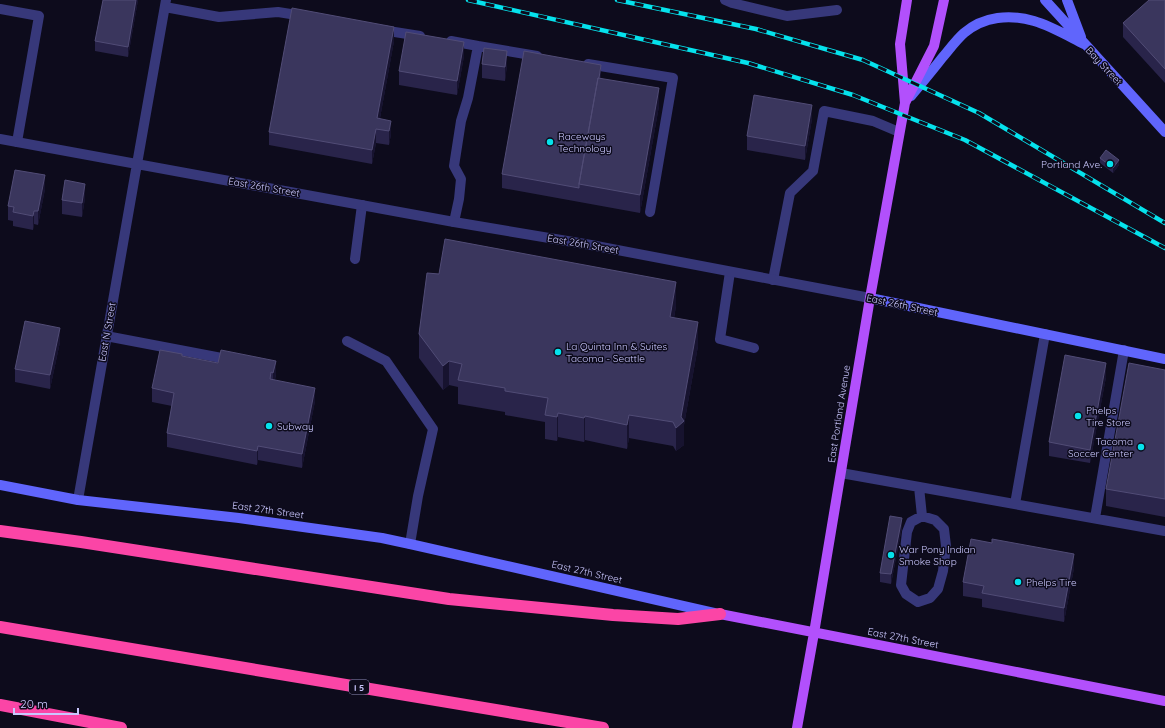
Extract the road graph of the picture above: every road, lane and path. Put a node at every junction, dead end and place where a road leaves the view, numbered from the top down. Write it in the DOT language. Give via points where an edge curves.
graph roads {
  1 [pos="726,0"];
  2 [pos="907,0"];
  3 [pos="944,0"];
  4 [pos="1045,0"];
  5 [pos="1067,0"];
  6 [pos="166,3"];
  7 [pos="0,9"];
  8 [pos="837,10"];
  9 [pos="316,18"];
  10 [pos="370,28"];
  11 [pos="1084,44"];
  12 [pos="478,46"];
  13 [pos="548,57"];
  14 [pos="579,62"];
  15 [pos="905,103"];
  16 [pos="900,132"];
  17 [pos="1165,132"];
  18 [pos="0,139"];
  19 [pos="17,142"];
  20 [pos="137,164"];
  21 [pos="362,205"];
  22 [pos="650,212"];
  23 [pos="454,222"];
  24 [pos="355,259"];
  25 [pos="730,272"];
  26 [pos="773,280"];
  27 [pos="870,298"];
  28 [pos="1045,334"];
  29 [pos="106,336"];
  30 [pos="346,341"];
  31 [pos="754,348"];
  32 [pos="1124,350"];
  33 [pos="1165,358"];
  34 [pos="242,362"];
  35 [pos="841,473"];
  36 [pos="0,485"];
  37 [pos="919,487"];
  38 [pos="78,500"];
  39 [pos="1015,504"];
  40 [pos="922,516"];
  41 [pos="1095,518"];
  42 [pos="0,531"];
  43 [pos="1165,531"];
  44 [pos="410,544"];
  45 [pos="720,614"];
  46 [pos="0,627"];
  47 [pos="814,633"];
  48 [pos="1165,701"];
  49 [pos="0,705"];
  50 [pos="121,728"];
  51 [pos="603,728"];
  52 [pos="797,728"];
  1 -- 8 [label="street" via="787,16"];
  2 -- 15 [label="main road, East Portland Avenue" via="900,44"];
  3 -- 15 [label="main road, East Portland Avenue" via="934,46"];
  4 -- 11 [label="street, Bay Street"];
  5 -- 11 [label="street"];
  6 -- 9 [label="street" via="219,17 278,12"];
  6 -- 20 [label="street, East N Street"];
  7 -- 19 [label="street" via="39,16"];
  10 -- 12 [label="street"];
  11 -- 15 [label="street" via="1034,21 1019,17 991,19 977,24 964,33"];
  11 -- 17 [label="street, Bay Street"];
  12 -- 13 [label="street"];
  12 -- 23 [label="street" via="461,120 454,166 461,179"];
  14 -- 22 [label="street" via="673,78"];
  15 -- 16 [label="main road, East Portland Avenue"];
  16 -- 26 [label="street" via="873,121 824,111 813,172 790,193"];
  16 -- 27 [label="main road, East Portland Avenue"];
  18 -- 19 [label="street, East 26th Street"];
  19 -- 20 [label="street, East 26th Street"];
  20 -- 21 [label="street, East 26th Street"];
  20 -- 29 [label="street, East N Street"];
  21 -- 23 [label="street, East 26th Street"];
  21 -- 24 [label="street"];
  23 -- 25 [label="street, East 26th Street"];
  25 -- 26 [label="street, East 26th Street"];
  25 -- 31 [label="street" via="720,339"];
  26 -- 27 [label="street, East 26th Street"];
  27 -- 28 [label="street, East 26th Street"];
  27 -- 35 [label="main road, East Portland Avenue"];
  28 -- 32 [label="street, East 26th Street"];
  28 -- 39 [label="street"];
  29 -- 34 [label="street"];
  29 -- 38 [label="street, East N Street"];
  30 -- 44 [label="street" via="386,360 433,429"];
  32 -- 33 [label="street, East 26th Street"];
  32 -- 41 [label="street"];
  35 -- 37 [label="street"];
  35 -- 47 [label="main road, East Portland Avenue"];
  36 -- 38 [label="street, East 27th Street"];
  37 -- 39 [label="street"];
  37 -- 40 [label="street"];
  38 -- 44 [label="street, East 27th Street" via="239,518"];
  39 -- 41 [label="street"];
  40 -- 40 [label="street" via="935,520 944,529 946,546 938,589 930,598 918,602 906,594 901,585 907,532 911,522"];
  41 -- 43 [label="street"];
  42 -- 45 [label="highway" via="449,599 678,619"];
  44 -- 45 [label="street, East 27th Street"];
  45 -- 47 [label="main road, East 27th Street"];
  46 -- 51 [label="highway, I 5"];
  47 -- 48 [label="main road, East 27th Street"];
  47 -- 52 [label="main road, East Portland Avenue"];
  49 -- 50 [label="highway"];
}
